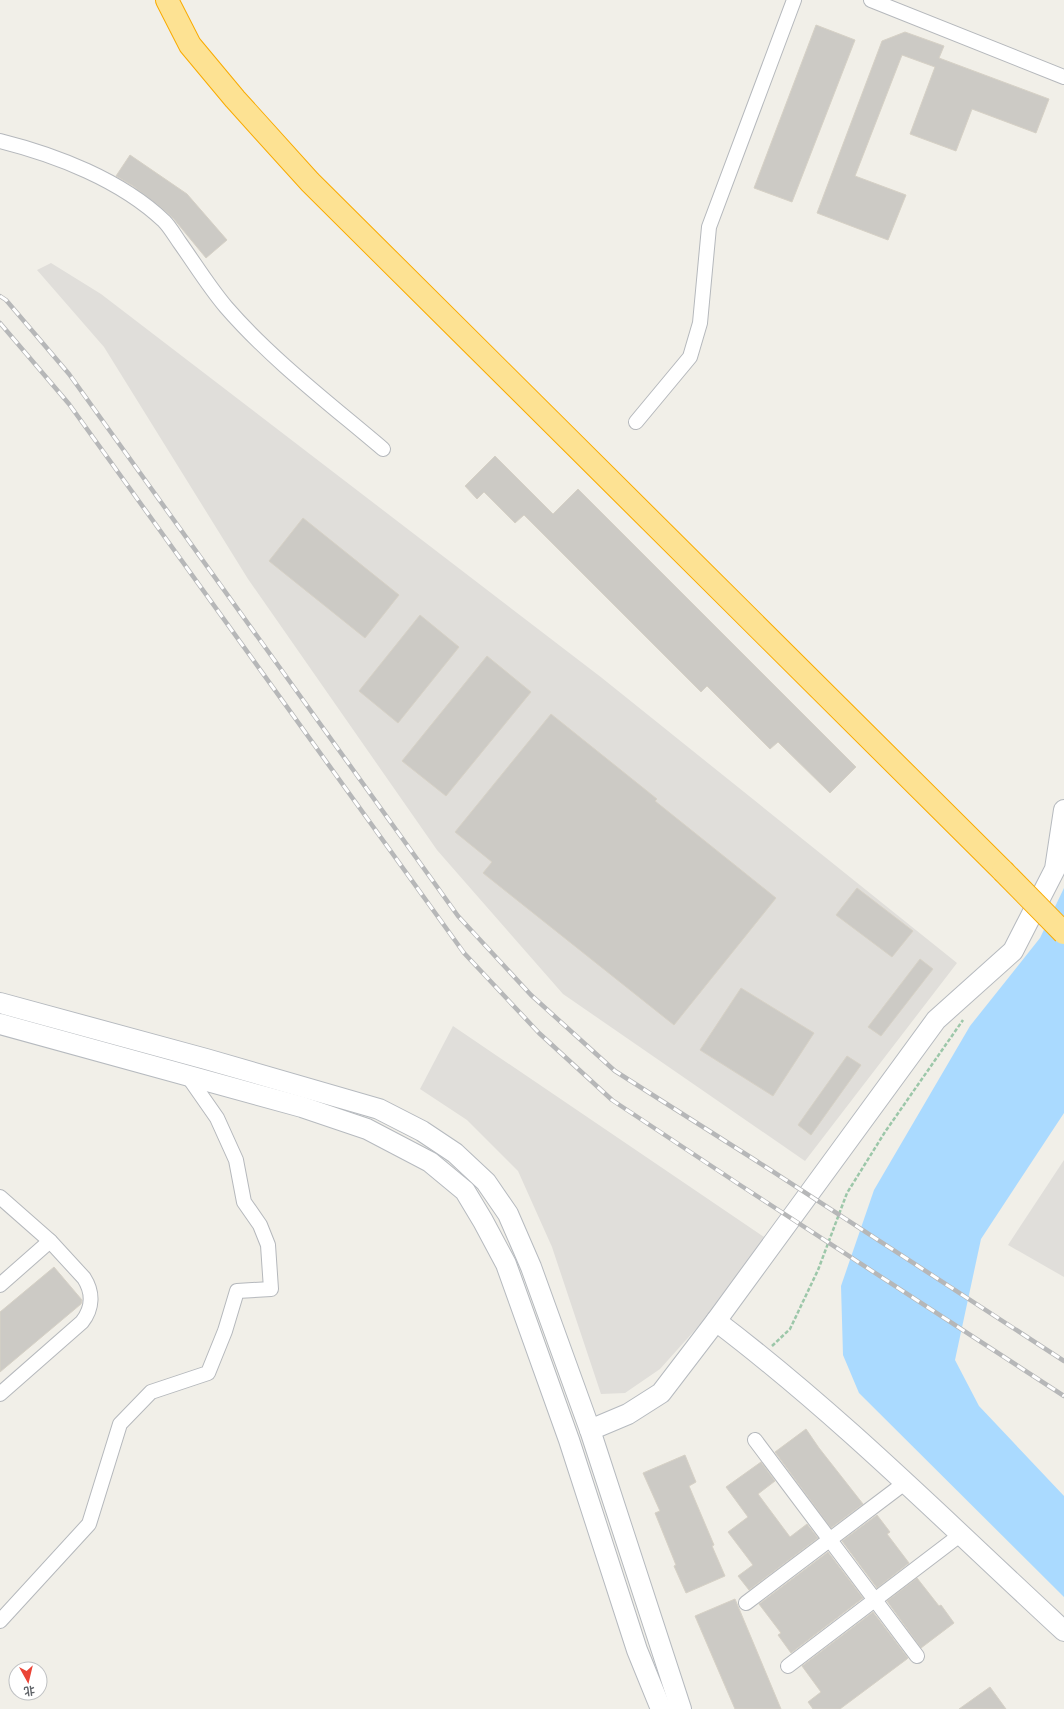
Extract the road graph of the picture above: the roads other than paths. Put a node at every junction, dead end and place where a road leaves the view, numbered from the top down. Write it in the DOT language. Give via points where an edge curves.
graph roads {
  1 [pos="168,0"];
  2 [pos="794,0"];
  3 [pos="870,0"];
  4 [pos="1064,77"];
  5 [pos="0,141"];
  6 [pos="636,422"];
  7 [pos="383,449"];
  8 [pos="1064,810"];
  9 [pos="1064,933"];
  10 [pos="0,1003"];
  11 [pos="0,1024"];
  12 [pos="187,1075"];
  13 [pos="0,1197"];
  14 [pos="50,1241"];
  15 [pos="0,1285"];
  16 [pos="716,1321"];
  17 [pos="0,1394"];
  18 [pos="590,1430"];
  19 [pos="755,1440"];
  20 [pos="906,1482"];
  21 [pos="960,1535"];
  22 [pos="830,1539"];
  23 [pos="875,1599"];
  24 [pos="746,1603"];
  25 [pos="0,1621"];
  26 [pos="1064,1631"];
  27 [pos="917,1656"];
  28 [pos="788,1666"];
  29 [pos="661,1709"];
  30 [pos="681,1709"];
  1 -- 9 [label="highway, bridge" via="190,46 310,182"];
  2 -- 6 [label="street" via="709,227 700,323 690,357"];
  3 -- 4 [label="street"];
  5 -- 7 [label="street" via="78,166 150,210 164,222 225,307 285,366"];
  8 -- 16 [label="main road" via="1055,869 1013,951 936,1020"];
  10 -- 18 [label="main road" via="379,1109 422,1131 455,1153 486,1182 508,1214 531,1267"];
  11 -- 12 [label="main road"];
  12 -- 25 [label="street" via="218,1118 236,1160 244,1202 260,1225 268,1245 271,1289 237,1291 225,1331 208,1373 150,1392 120,1424 89,1524"];
  12 -- 29 [label="main road" via="302,1107 367,1129 430,1162 465,1191 506,1264 569,1440 637,1650"];
  13 -- 14 [label="street"];
  14 -- 15 [label="street"];
  14 -- 17 [label="street" via="88,1284 91,1297 89,1311 82,1322"];
  16 -- 18 [label="main road" via="661,1393 628,1414"];
  16 -- 20 [label="main road" via="761,1356"];
  18 -- 30 [label="main road"];
  19 -- 22 [label="street"];
  20 -- 21 [label="main road"];
  20 -- 22 [label="street"];
  21 -- 23 [label="street"];
  21 -- 26 [label="main road"];
  22 -- 23 [label="street"];
  22 -- 24 [label="street"];
  23 -- 27 [label="street"];
  23 -- 28 [label="street"];
}
